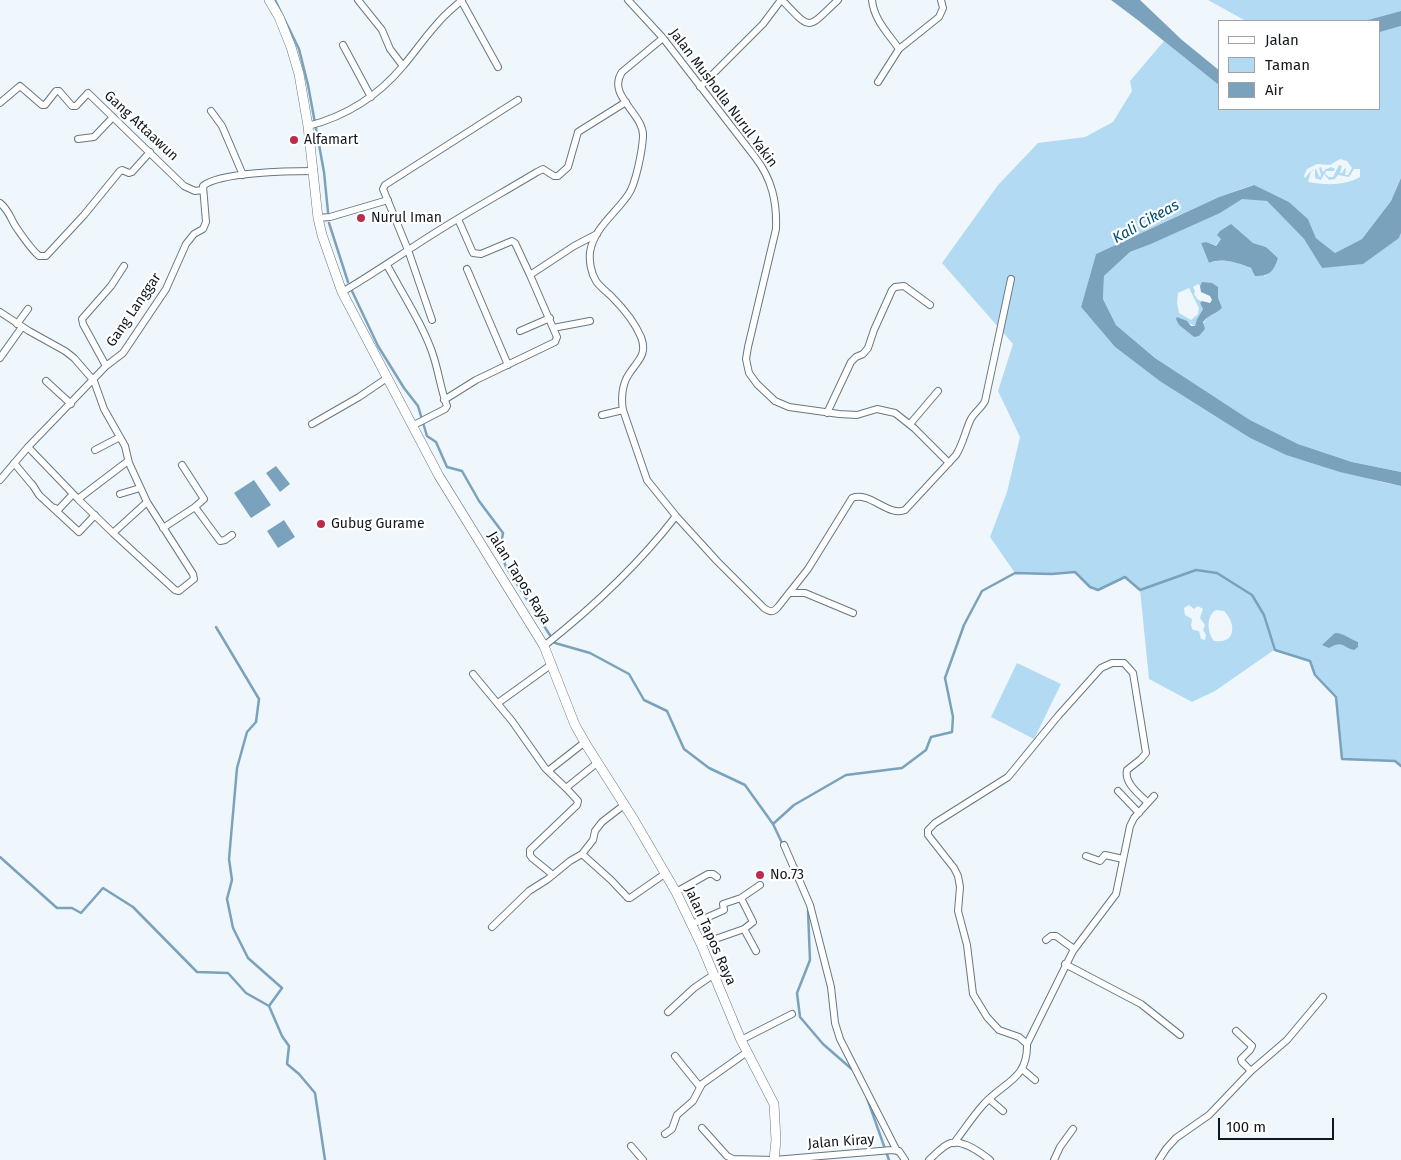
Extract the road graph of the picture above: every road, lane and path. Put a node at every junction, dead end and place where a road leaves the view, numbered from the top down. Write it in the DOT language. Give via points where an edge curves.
graph roads {
  1 [pos="269,0"];
  2 [pos="358,0"];
  3 [pos="462,0"];
  4 [pos="628,0"];
  5 [pos="782,0"];
  6 [pos="838,0"];
  7 [pos="872,0"];
  8 [pos="941,0"];
  9 [pos="663,38"];
  10 [pos="343,45"];
  11 [pos="899,49"];
  12 [pos="403,66"];
  13 [pos="498,68"];
  14 [pos="878,82"];
  15 [pos="700,87"];
  16 [pos="371,97"];
  17 [pos="518,100"];
  18 [pos="626,102"];
  19 [pos="0,103"];
  20 [pos="211,111"];
  21 [pos="113,117"];
  22 [pos="309,126"];
  23 [pos="78,139"];
  24 [pos="150,152"];
  25 [pos="314,171"];
  26 [pos="243,175"];
  27 [pos="202,190"];
  28 [pos="388,200"];
  29 [pos="0,203"];
  30 [pos="318,218"];
  31 [pos="458,219"];
  32 [pos="597,234"];
  33 [pos="408,250"];
  34 [pos="387,265"];
  35 [pos="124,266"];
  36 [pos="467,269"];
  37 [pos="530,275"];
  38 [pos="1010,279"];
  39 [pos="342,292"];
  40 [pos="930,305"];
  41 [pos="28,309"];
  42 [pos="0,312"];
  43 [pos="550,318"];
  44 [pos="432,320"];
  45 [pos="590,321"];
  46 [pos="19,325"];
  47 [pos="554,328"];
  48 [pos="520,331"];
  49 [pos="0,358"];
  50 [pos="508,364"];
  51 [pos="106,366"];
  52 [pos="387,378"];
  53 [pos="46,381"];
  54 [pos="94,381"];
  55 [pos="938,391"];
  56 [pos="444,400"];
  57 [pos="71,404"];
  58 [pos="624,410"];
  59 [pos="827,413"];
  60 [pos="602,415"];
  61 [pos="312,424"];
  62 [pos="415,424"];
  63 [pos="910,424"];
  64 [pos="120,437"];
  65 [pos="28,447"];
  66 [pos="95,450"];
  67 [pos="128,461"];
  68 [pos="14,463"];
  69 [pos="949,463"];
  70 [pos="182,465"];
  71 [pos="0,480"];
  72 [pos="32,484"];
  73 [pos="140,488"];
  74 [pos="120,494"];
  75 [pos="75,496"];
  76 [pos="147,502"];
  77 [pos="195,507"];
  78 [pos="95,515"];
  79 [pos="676,516"];
  80 [pos="163,528"];
  81 [pos="113,533"];
  82 [pos="232,535"];
  83 [pos="788,593"];
  84 [pos="853,613"];
  85 [pos="548,643"];
  86 [pos="552,664"];
  87 [pos="473,674"];
  88 [pos="498,703"];
  89 [pos="584,742"];
  90 [pos="597,763"];
  91 [pos="548,771"];
  92 [pos="566,788"];
  93 [pos="1118,790"];
  94 [pos="1154,796"];
  95 [pos="1147,802"];
  96 [pos="624,805"];
  97 [pos="1138,813"];
  98 [pos="784,844"];
  99 [pos="582,854"];
  100 [pos="1086,856"];
  101 [pos="1124,859"];
  102 [pos="666,873"];
  103 [pos="553,875"];
  104 [pos="717,877"];
  105 [pos="760,885"];
  106 [pos="676,892"];
  107 [pos="741,898"];
  108 [pos="692,924"];
  109 [pos="492,927"];
  110 [pos="744,929"];
  111 [pos="1046,940"];
  112 [pos="701,944"];
  113 [pos="1074,949"];
  114 [pos="756,951"];
  115 [pos="1065,964"];
  116 [pos="713,975"];
  117 [pos="1323,997"];
  118 [pos="668,1012"];
  119 [pos="792,1014"];
  120 [pos="1236,1031"];
  121 [pos="1180,1035"];
  122 [pos="741,1040"];
  123 [pos="1027,1044"];
  124 [pos="746,1052"];
  125 [pos="675,1056"];
  126 [pos="1022,1069"];
  127 [pos="1252,1071"];
  128 [pos="1035,1080"];
  129 [pos="700,1087"];
  130 [pos="989,1099"];
  131 [pos="1003,1111"];
  132 [pos="702,1128"];
  133 [pos="1073,1129"];
  134 [pos="665,1134"];
  135 [pos="954,1143"];
  136 [pos="631,1146"];
  137 [pos="895,1151"];
  138 [pos="642,1160"];
  139 [pos="774,1160"];
  140 [pos="905,1160"];
  141 [pos="929,1160"];
  142 [pos="990,1160"];
  143 [pos="1054,1160"];
  144 [pos="1159,1160"];
  1 -- 22 [label="main road, Jalan Tapos Raya" via="291,47"];
  2 -- 12 [label="street" via="382,30 390,49"];
  3 -- 12 [label="street" via="437,23"];
  3 -- 13 [label="street"];
  4 -- 9 [label="street, Jalan Musholla Nurul Yakin"];
  5 -- 6 [label="street" via="803,22 810,24"];
  5 -- 15 [label="street" via="734,55"];
  7 -- 11 [label="street" via="874,13"];
  8 -- 11 [label="street" via="943,9 939,17"];
  9 -- 15 [label="street, Jalan Musholla Nurul Yakin"];
  9 -- 18 [label="street" via="620,76 619,90"];
  10 -- 16 [label="street"];
  11 -- 14 [label="street"];
  12 -- 16 [label="street"];
  15 -- 59 [label="street, Jalan Musholla Nurul Yakin" via="764,168 776,207 776,229 746,359 749,373 775,401 789,407"];
  16 -- 22 [label="street" via="351,110"];
  17 -- 28 [label="street" via="385,185 383,192"];
  18 -- 31 [label="street" via="578,132 568,167 558,176 543,169"];
  18 -- 32 [label="street" via="643,134 634,182 627,197"];
  19 -- 21 [label="street, Gang Attaawun" via="20,86 42,105 56,91 72,106 76,106 88,93"];
  20 -- 26 [label="street" via="222,126"];
  21 -- 23 [label="street" via="94,137"];
  21 -- 24 [label="street, Gang Attaawun"];
  22 -- 25 [label="main road, Jalan Tapos Raya"];
  24 -- 27 [label="street, Gang Attaawun" via="188,189"];
  24 -- 29 [label="street" via="132,172 122,170 46,256 39,256 34,251 6,207"];
  25 -- 26 [label="street"];
  25 -- 30 [label="main road, Jalan Tapos Raya"];
  26 -- 27 [label="street" via="206,183"];
  27 -- 51 [label="street, Gang Langgar" via="206,222 203,229 186,244 166,289 122,353"];
  28 -- 30 [label="street"];
  28 -- 33 [label="street"];
  30 -- 39 [label="main road, Jalan Tapos Raya"];
  31 -- 33 [label="street"];
  31 -- 37 [label="street" via="473,253 481,254 512,240"];
  32 -- 37 [label="street"];
  32 -- 58 [label="street" via="590,257 596,281 621,307 644,347 641,359 627,375 622,400"];
  33 -- 34 [label="street"];
  33 -- 44 [label="street"];
  34 -- 39 [label="street"];
  34 -- 56 [label="street" via="434,358"];
  35 -- 51 [label="street" via="112,286 82,319"];
  36 -- 50 [label="street"];
  37 -- 43 [label="street"];
  38 -- 69 [label="street" via="987,395 970,419 962,446"];
  39 -- 52 [label="main road, Jalan Tapos Raya"];
  40 -- 59 [label="street" via="904,286 892,290 868,348 851,362"];
  41 -- 46 [label="street"];
  42 -- 46 [label="street"];
  43 -- 47 [label="street"];
  43 -- 48 [label="street"];
  45 -- 47 [label="street"];
  46 -- 49 [label="street"];
  46 -- 54 [label="street" via="65,351"];
  47 -- 50 [label="street" via="558,337 555,342"];
  50 -- 56 [label="street"];
  51 -- 54 [label="street, Gang Langgar"];
  52 -- 61 [label="street"];
  52 -- 62 [label="main road, Jalan Tapos Raya"];
  53 -- 57 [label="street"];
  54 -- 57 [label="street, Gang Langgar"];
  54 -- 64 [label="street" via="104,409"];
  55 -- 63 [label="street"];
  56 -- 62 [label="street" via="446,408"];
  57 -- 65 [label="street, Gang Langgar"];
  58 -- 60 [label="street"];
  58 -- 79 [label="street" via="647,480"];
  59 -- 63 [label="street, Jalan Musholla Nurul Yakin" via="857,415 881,409 895,413"];
  62 -- 85 [label="main road, Jalan Tapos Raya" via="439,476"];
  63 -- 69 [label="street, Jalan Musholla Nurul Yakin"];
  64 -- 66 [label="street"];
  64 -- 67 [label="street"];
  65 -- 68 [label="street, Gang Langgar"];
  65 -- 75 [label="street"];
  67 -- 73 [label="street"];
  67 -- 75 [label="street"];
  68 -- 71 [label="street, Gang Langgar"];
  68 -- 72 [label="street"];
  69 -- 83 [label="street" via="903,511 862,497 852,498 808,569"];
  70 -- 77 [label="street" via="205,498"];
  72 -- 75 [label="street" via="40,496 58,510"];
  72 -- 78 [label="street" via="39,495 79,532"];
  73 -- 74 [label="street"];
  73 -- 76 [label="street"];
  75 -- 78 [label="street"];
  76 -- 80 [label="street"];
  76 -- 81 [label="street"];
  77 -- 80 [label="street"];
  77 -- 82 [label="street" via="220,541"];
  78 -- 81 [label="street"];
  79 -- 83 [label="street" via="717,562 768,611 774,612"];
  79 -- 85 [label="street" via="588,610"];
  80 -- 81 [label="street" via="194,576 179,591"];
  83 -- 84 [label="street" via="805,593"];
  85 -- 86 [label="main road, Jalan Tapos Raya"];
  86 -- 88 [label="street"];
  86 -- 89 [label="main road, Jalan Tapos Raya"];
  87 -- 88 [label="street"];
  88 -- 91 [label="street"];
  89 -- 90 [label="main road, Jalan Tapos Raya"];
  89 -- 91 [label="street"];
  90 -- 92 [label="street"];
  90 -- 96 [label="main road, Jalan Tapos Raya"];
  91 -- 92 [label="street"];
  92 -- 103 [label="street" via="578,801 576,805 530,850 532,858"];
  93 -- 97 [label="street"];
  94 -- 95 [label="street"];
  95 -- 97 [label="street"];
  95 -- 123 [label="street" via="1126,776 1127,770 1146,752 1133,673 1124,663 1112,663 1102,668 1082,688 1008,777 935,822 928,830 928,835 958,876 958,911 974,994 999,1030 1019,1037"];
  96 -- 99 [label="street" via="595,830 593,840"];
  96 -- 102 [label="main road, Jalan Tapos Raya"];
  97 -- 101 [label="street" via="1130,826"];
  98 -- 137 [label="street" via="810,905 831,987 840,1039"];
  99 -- 102 [label="street" via="628,898"];
  99 -- 103 [label="street"];
  100 -- 101 [label="street" via="1100,861 1105,855"];
  101 -- 113 [label="street" via="1116,894"];
  102 -- 106 [label="main road, Jalan Tapos Raya"];
  103 -- 109 [label="street" via="525,894"];
  104 -- 106 [label="street" via="708,874"];
  105 -- 107 [label="street"];
  106 -- 108 [label="main road, Jalan Tapos Raya"];
  107 -- 108 [label="street" via="723,904 724,910"];
  107 -- 110 [label="street" via="754,922"];
  108 -- 112 [label="main road, Jalan Tapos Raya"];
  110 -- 112 [label="street"];
  110 -- 114 [label="street"];
  111 -- 113 [label="street" via="1056,936"];
  112 -- 116 [label="main road, Jalan Tapos Raya"];
  113 -- 115 [label="street"];
  115 -- 121 [label="street" via="1141,1004"];
  115 -- 123 [label="street"];
  116 -- 118 [label="street"];
  116 -- 122 [label="main road, Jalan Tapos Raya"];
  117 -- 127 [label="street" via="1287,1040"];
  119 -- 122 [label="street"];
  120 -- 127 [label="street" via="1252,1046 1241,1059"];
  122 -- 124 [label="main road, Jalan Tapos Raya"];
  123 -- 126 [label="street"];
  124 -- 129 [label="street"];
  124 -- 139 [label="main road, Jalan Tapos Raya" via="774,1104"];
  125 -- 129 [label="street"];
  126 -- 128 [label="street"];
  126 -- 130 [label="street"];
  127 -- 144 [label="street" via="1209,1115 1170,1144"];
  129 -- 134 [label="street" via="693,1101 678,1114 672,1129"];
  130 -- 131 [label="street"];
  130 -- 135 [label="street"];
  132 -- 139 [label="street, Jalan Kiray" via="729,1158"];
  133 -- 143 [label="street"];
  135 -- 141 [label="street"];
  135 -- 142 [label="street" via="970,1146"];
  136 -- 138 [label="street"];
  137 -- 139 [label="street, Jalan Kiray"];
  137 -- 140 [label="street"];
}
